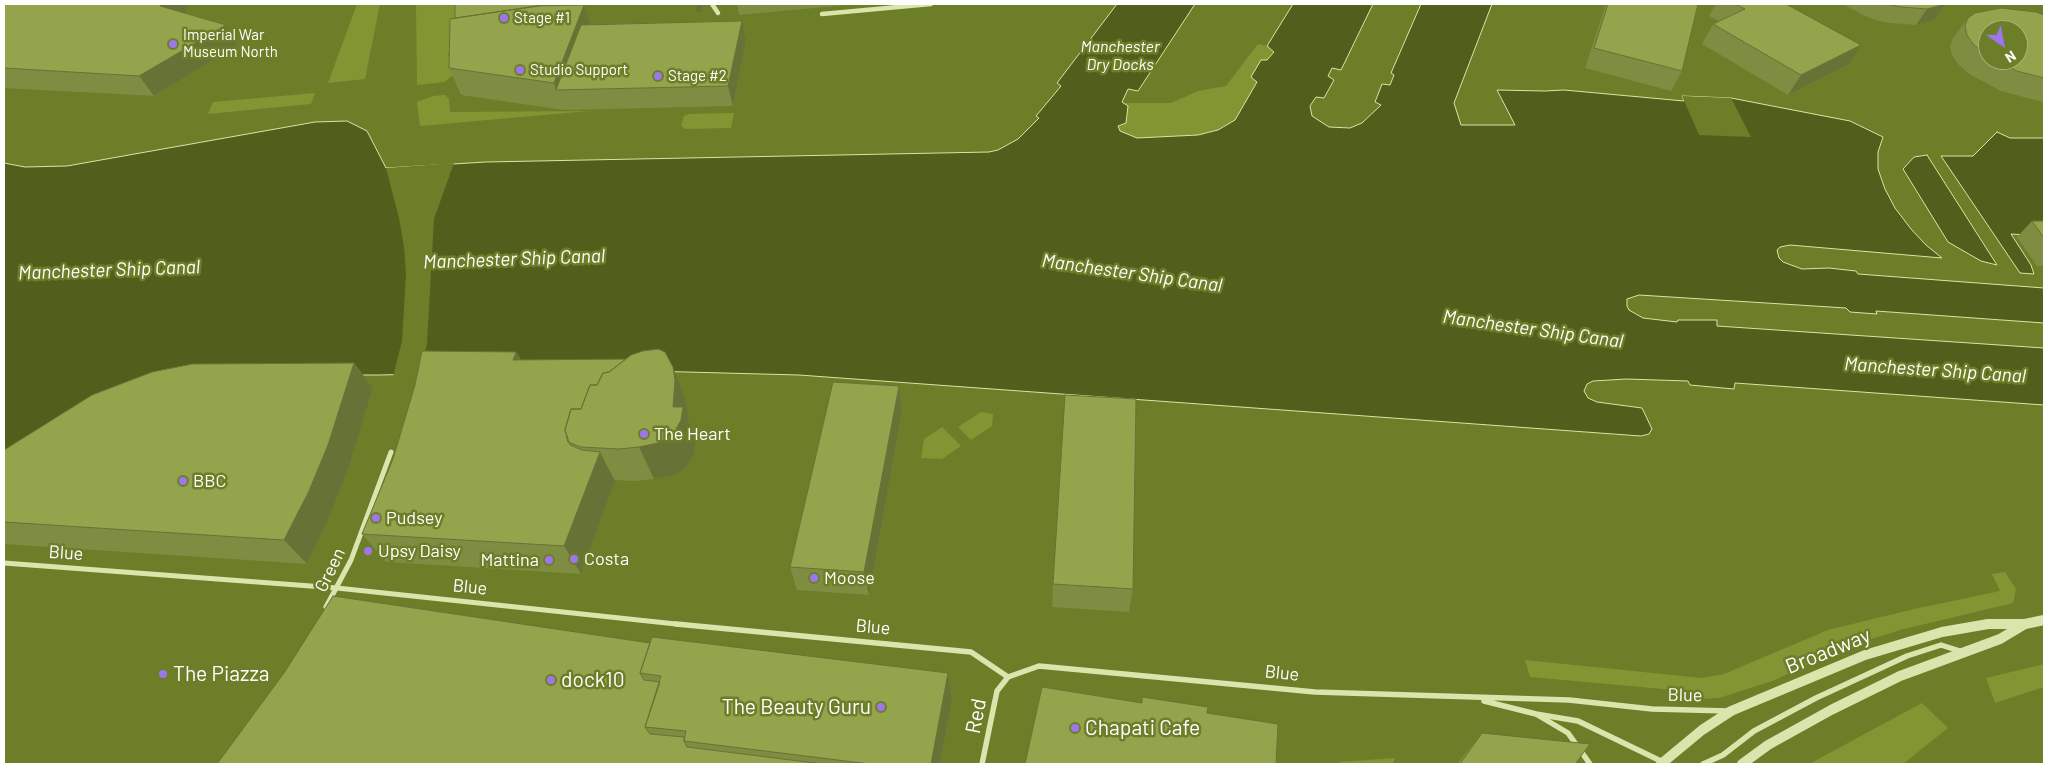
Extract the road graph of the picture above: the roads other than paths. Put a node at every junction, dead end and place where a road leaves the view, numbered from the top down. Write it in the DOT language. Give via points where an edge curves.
graph roads {
  1 [pos="712,4"];
  2 [pos="874,4"];
  3 [pos="931,4"];
  4 [pos="874,10"];
  5 [pos="718,13"];
  6 [pos="822,14"];
  7 [pos="391,452"];
  8 [pos="4,563"];
  9 [pos="337,588"];
  10 [pos="321,617"];
  11 [pos="2044,620"];
  12 [pos="676,624"];
  13 [pos="2025,624"];
  14 [pos="1965,652"];
  15 [pos="1008,677"];
  16 [pos="1473,698"];
  17 [pos="1731,711"];
  18 [pos="1536,714"];
  19 [pos="1664,763"];
  20 [pos="982,764"];
  21 [pos="1590,764"];
  22 [pos="1703,764"];
  23 [pos="1742,764"];
  1 -- 5 [label="street"];
  2 -- 4 [label="street"];
  3 -- 4 [label="street"];
  4 -- 6 [label="street"];
  7 -- 9 [label="street, Green" via="366,524"];
  8 -- 9 [label="street, Blue"];
  9 -- 10 [label="street, Green"];
  9 -- 12 [label="street, Blue"];
  11 -- 13 [label="street, Broadway"];
  12 -- 15 [label="street, Blue" via="971,652"];
  13 -- 14 [label="street, Broadway" via="2000,639"];
  13 -- 17 [label="street, Broadway" via="1988,624 1942,632 1865,654"];
  14 -- 22 [label="street, Broadway" via="1941,645 1907,656 1816,698 1754,731 1723,755"];
  14 -- 23 [label="street, Broadway" via="1900,676 1840,706 1768,745"];
  15 -- 16 [label="street, Blue" via="1039,666 1315,692"];
  15 -- 20 [label="street, Red" via="997,691"];
  16 -- 17 [label="street, Blue" via="1569,700 1652,709"];
  16 -- 18 [label="street, Broadway"];
  17 -- 19 [label="street, Broadway" via="1702,730"];
  18 -- 19 [label="street, Broadway" via="1578,721"];
  18 -- 21 [label="street, Broadway" via="1568,733"];
}
